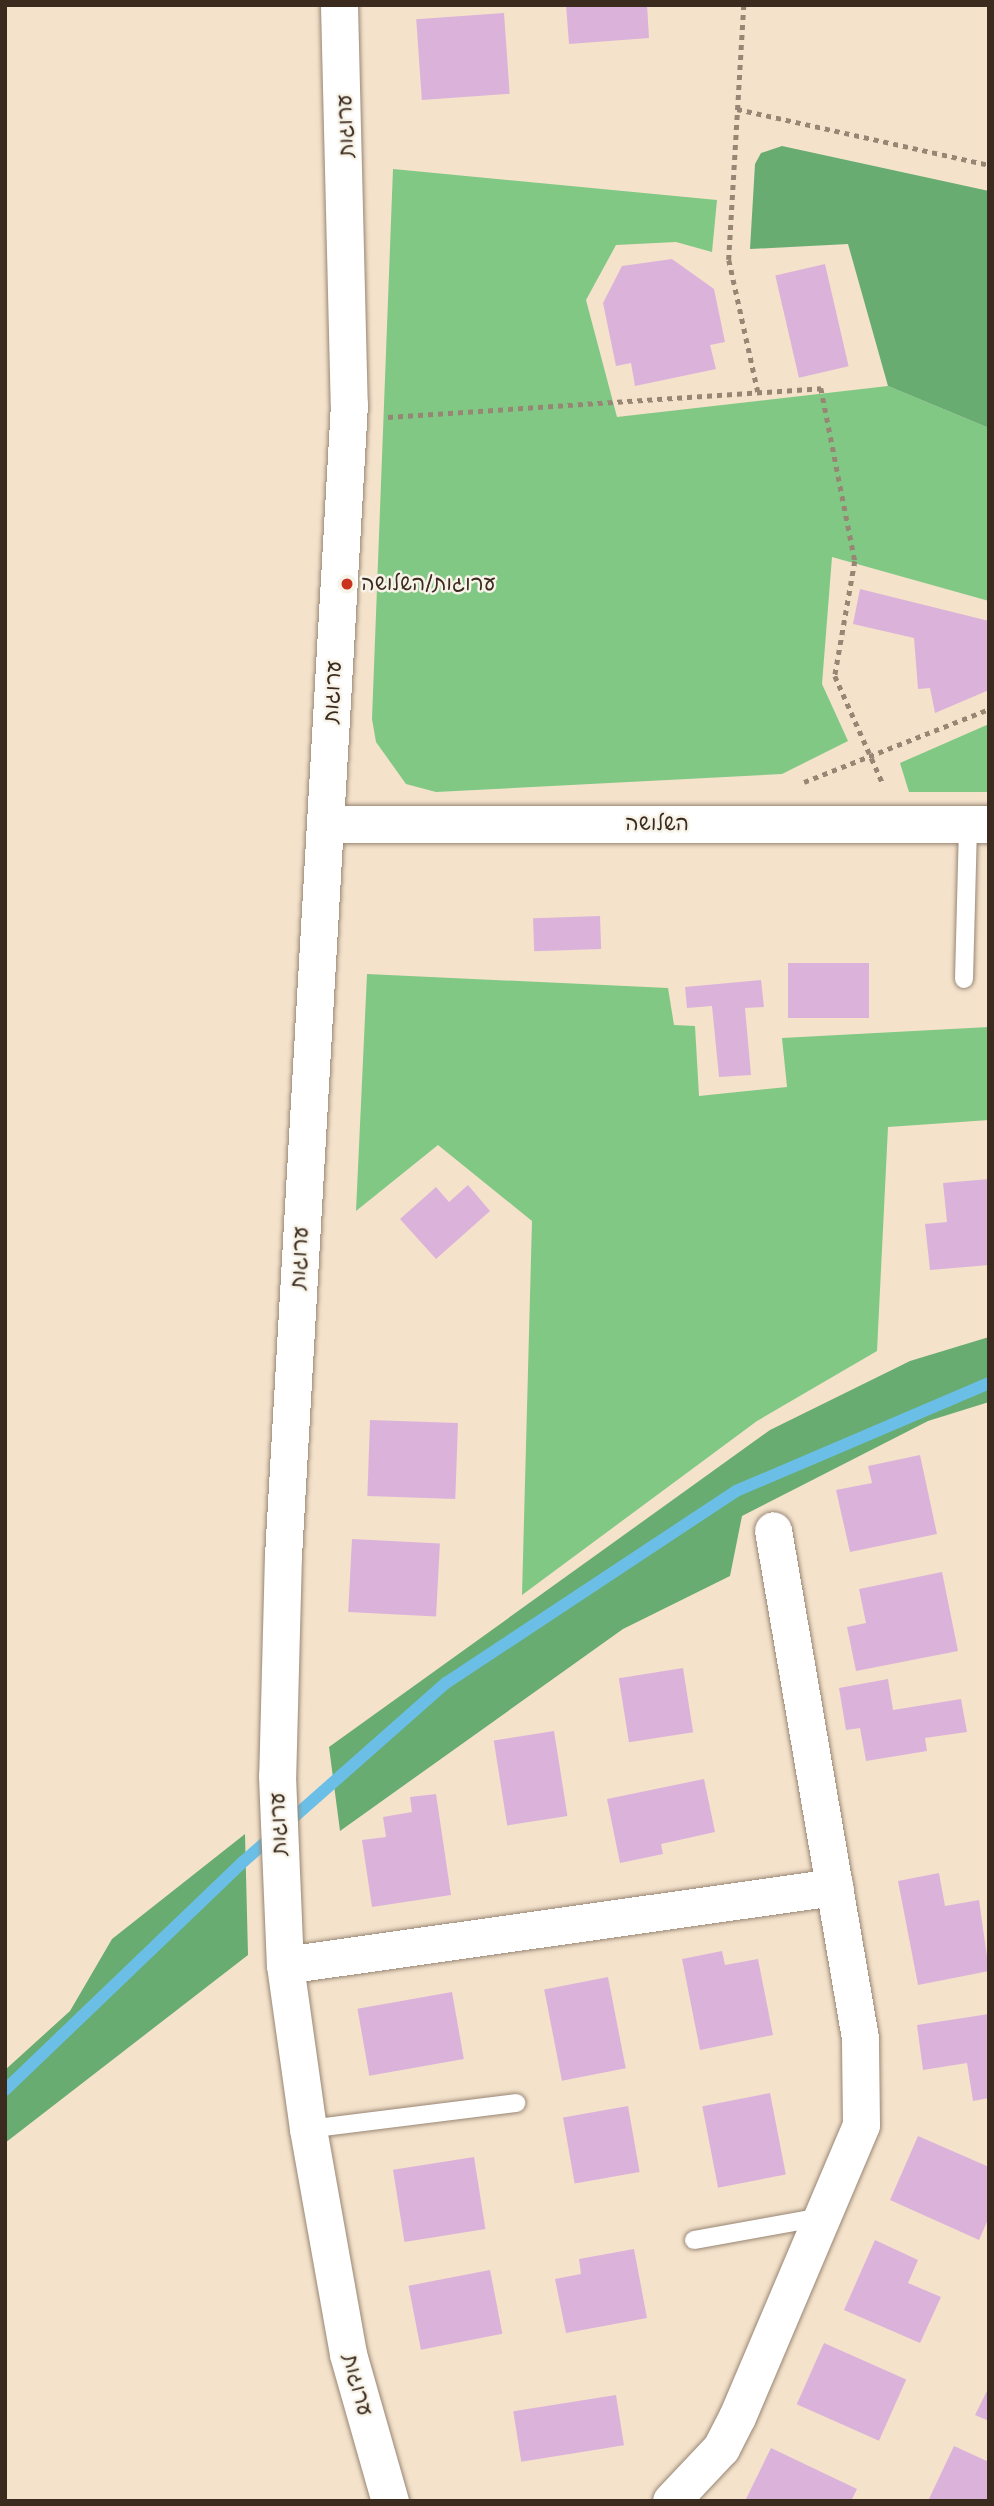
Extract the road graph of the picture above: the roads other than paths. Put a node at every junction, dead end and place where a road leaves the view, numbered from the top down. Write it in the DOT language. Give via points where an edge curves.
graph roads {
  1 [pos="339,5"];
  2 [pos="325,824"];
  3 [pos="978,824"];
  4 [pos="964,979"];
  5 [pos="774,1530"];
  6 [pos="834,1887"];
  7 [pos="285,1965"];
  8 [pos="516,2103"];
  9 [pos="308,2129"];
  10 [pos="825,2216"];
  11 [pos="694,2240"];
  12 [pos="390,2501"];
  13 [pos="671,2501"];
  1 -- 2 [label="street, ערוגות" via="349,218 348,420"];
  2 -- 3 [label="street, השלושה"];
  2 -- 7 [label="street, ערוגות" via="276,1687"];
  3 -- 4 [label="lane"];
  5 -- 6 [label="street"];
  6 -- 7 [label="street"];
  6 -- 10 [label="street" via="863,2088 861,2125"];
  7 -- 9 [label="street, ערוגות"];
  8 -- 9 [label="lane"];
  9 -- 12 [label="street, ערוגות" via="348,2354"];
  10 -- 11 [label="lane"];
  10 -- 13 [label="street" via="721,2448"];
}
